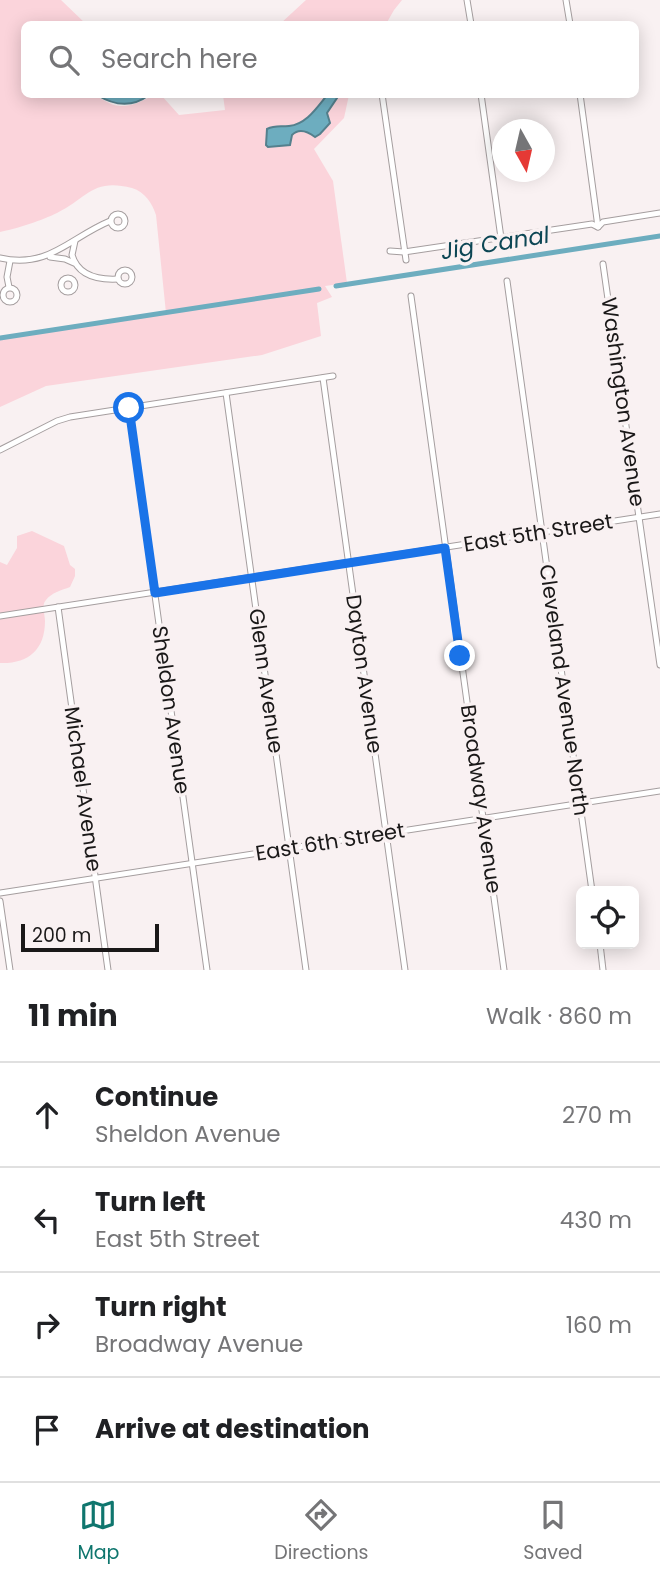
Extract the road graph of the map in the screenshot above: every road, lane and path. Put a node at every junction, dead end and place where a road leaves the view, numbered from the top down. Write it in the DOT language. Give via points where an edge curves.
graph roads {
  1 [pos="467,0"];
  2 [pos="566,0"];
  3 [pos="470,21"];
  4 [pos="570,21"];
  5 [pos="383,98"];
  6 [pos="482,98"];
  7 [pos="581,98"];
  8 [pos="660,213"];
  9 [pos="110,221"];
  10 [pos="598,227"];
  11 [pos="501,238"];
  12 [pos="78,239"];
  13 [pos="390,251"];
  14 [pos="404,252"];
  15 [pos="47,257"];
  16 [pos="0,258"];
  17 [pos="406,260"];
  18 [pos="10,261"];
  19 [pos="603,264"];
  20 [pos="77,266"];
  21 [pos="72,279"];
  22 [pos="118,279"];
  23 [pos="507,281"];
  24 [pos="9,288"];
  25 [pos="411,296"];
  26 [pos="333,376"];
  27 [pos="323,378"];
  28 [pos="226,393"];
  29 [pos="129,408"];
  30 [pos="0,450"];
  31 [pos="660,514"];
  32 [pos="639,518"];
  33 [pos="542,533"];
  34 [pos="445,548"];
  35 [pos="349,563"];
  36 [pos="252,578"];
  37 [pos="155,593"];
  38 [pos="58,607"];
  39 [pos="0,617"];
  40 [pos="660,665"];
  41 [pos="660,790"];
  42 [pos="580,803"];
  43 [pos="483,818"];
  44 [pos="386,833"];
  45 [pos="289,848"];
  46 [pos="193,863"];
  47 [pos="96,878"];
  48 [pos="592,886"];
  49 [pos="0,893"];
  50 [pos="0,901"];
  51 [pos="601,949"];
  52 [pos="10,970"];
  53 [pos="108,970"];
  54 [pos="207,970"];
  55 [pos="306,970"];
  56 [pos="405,970"];
  57 [pos="504,970"];
  58 [pos="603,970"];
  1 -- 3 [label="street"];
  2 -- 4 [label="street"];
  5 -- 14 [label="street"];
  6 -- 11 [label="street"];
  7 -- 10 [label="street"];
  8 -- 10 [label="street" via="603,222"];
  9 -- 12 [label="street"];
  10 -- 11 [label="street" via="592,224"];
  11 -- 14 [label="street"];
  12 -- 15 [label="street"];
  12 -- 20 [label="street" via="71,251"];
  13 -- 14 [label="street"];
  14 -- 17 [label="street"];
  15 -- 18 [label="street"];
  15 -- 20 [label="street"];
  16 -- 18 [label="street"];
  18 -- 24 [label="street"];
  19 -- 32 [label="street, Washington Avenue"];
  20 -- 21 [label="street"];
  20 -- 22 [label="street" via="94,277"];
  23 -- 33 [label="street, Cleveland Avenue North"];
  25 -- 34 [label="street, Broadway Avenue"];
  26 -- 27 [label="street"];
  27 -- 28 [label="street"];
  27 -- 35 [label="street, Dayton Avenue"];
  28 -- 29 [label="street"];
  28 -- 36 [label="street, Glenn Avenue"];
  29 -- 30 [label="street" via="57,421"];
  29 -- 37 [label="street, Sheldon Avenue"];
  31 -- 32 [label="street, East 5th Street"];
  32 -- 33 [label="street, East 5th Street"];
  32 -- 40 [label="street, Washington Avenue"];
  33 -- 34 [label="street, East 5th Street"];
  33 -- 42 [label="street, Cleveland Avenue North"];
  34 -- 35 [label="street, East 5th Street"];
  34 -- 43 [label="street, Broadway Avenue"];
  35 -- 36 [label="street, East 5th Street"];
  35 -- 44 [label="street, Dayton Avenue"];
  36 -- 37 [label="street, East 5th Street"];
  36 -- 45 [label="street, Glenn Avenue"];
  37 -- 38 [label="street, East 5th Street"];
  37 -- 46 [label="street, Sheldon Avenue"];
  38 -- 39 [label="street, East 5th Street"];
  38 -- 47 [label="street, Michael Avenue"];
  41 -- 42 [label="street, East 6th Street"];
  42 -- 43 [label="street, East 6th Street"];
  42 -- 48 [label="street, Cleveland Avenue North"];
  43 -- 44 [label="street, East 6th Street"];
  43 -- 57 [label="street, Broadway Avenue"];
  44 -- 45 [label="street, East 6th Street"];
  44 -- 56 [label="street, Dayton Avenue"];
  45 -- 46 [label="street, East 6th Street"];
  45 -- 55 [label="street, Glenn Avenue"];
  46 -- 47 [label="street, East 6th Street"];
  46 -- 54 [label="street, Sheldon Avenue"];
  47 -- 49 [label="street, East 6th Street"];
  47 -- 53 [label="street, Michael Avenue"];
  50 -- 52 [label="street"];
  51 -- 58 [label="street"];
}
